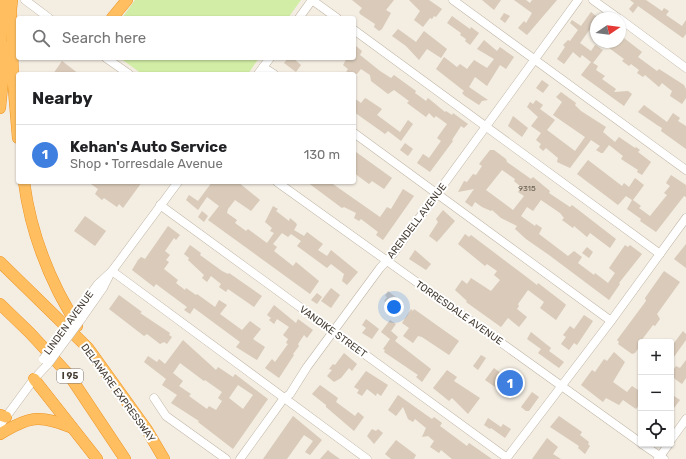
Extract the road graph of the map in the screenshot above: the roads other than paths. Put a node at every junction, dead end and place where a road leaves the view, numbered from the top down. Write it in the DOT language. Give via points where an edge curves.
graph roads {
  1 [pos="4,0"];
  2 [pos="12,0"];
  3 [pos="25,0"];
  4 [pos="127,0"];
  5 [pos="312,0"];
  6 [pos="453,0"];
  7 [pos="578,0"];
  8 [pos="594,0"];
  9 [pos="11,12"];
  10 [pos="610,12"];
  11 [pos="46,16"];
  12 [pos="111,16"];
  13 [pos="300,16"];
  14 [pos="334,16"];
  15 [pos="626,24"];
  16 [pos="356,31"];
  17 [pos="0,48"];
  18 [pos="109,60"];
  19 [pos="269,60"];
  20 [pos="535,60"];
  21 [pos="264,67"];
  22 [pos="686,68"];
  23 [pos="126,72"];
  24 [pos="260,72"];
  25 [pos="271,72"];
  26 [pos="0,108"];
  27 [pos="16,114"];
  28 [pos="486,127"];
  29 [pos="356,134"];
  30 [pos="686,170"];
  31 [pos="24,184"];
  32 [pos="176,184"];
  33 [pos="280,184"];
  34 [pos="437,194"];
  35 [pos="160,205"];
  36 [pos="686,218"];
  37 [pos="660,254"];
  38 [pos="0,262"];
  39 [pos="386,262"];
  40 [pos="112,271"];
  41 [pos="0,304"];
  42 [pos="611,321"];
  43 [pos="333,331"];
  44 [pos="88,348"];
  45 [pos="34,379"];
  46 [pos="562,387"];
  47 [pos="154,398"];
  48 [pos="284,398"];
  49 [pos="2,419"];
  50 [pos="686,419"];
  51 [pos="71,427"];
  52 [pos="0,434"];
  53 [pos="674,436"];
  54 [pos="638,441"];
  55 [pos="646,447"];
  56 [pos="666,447"];
  57 [pos="661,458"];
  58 [pos="97,459"];
  59 [pos="125,459"];
  60 [pos="164,459"];
  61 [pos="226,459"];
  62 [pos="240,459"];
  63 [pos="367,459"];
  64 [pos="506,459"];
  1 -- 17 [label="highway"];
  2 -- 9 [label="highway"];
  3 -- 11 [label="street"];
  4 -- 12 [label="highway"];
  5 -- 13 [label="street"];
  5 -- 14 [label="street"];
  6 -- 20 [label="street"];
  7 -- 20 [label="street, ARENDELL AVENUE"];
  8 -- 10 [label="street"];
  9 -- 26 [label="highway"];
  9 -- 27 [label="highway"];
  15 -- 22 [label="street"];
  16 -- 28 [label="street"];
  18 -- 23 [label="street"];
  19 -- 21 [label="street"];
  20 -- 28 [label="street, ARENDELL AVENUE"];
  20 -- 30 [label="street"];
  21 -- 24 [label="street"];
  21 -- 25 [label="street"];
  28 -- 34 [label="street, ARENDELL AVENUE"];
  28 -- 37 [label="street"];
  29 -- 34 [label="street"];
  31 -- 44 [label="highway" via="34,229 46,264"];
  32 -- 35 [label="street, LINDEN AVENUE"];
  33 -- 39 [label="street, TORRESDALE AVENUE"];
  34 -- 39 [label="street, ARENDELL AVENUE"];
  34 -- 42 [label="street"];
  35 -- 40 [label="street, LINDEN AVENUE"];
  35 -- 43 [label="street, VANDIKE STREET"];
  36 -- 37 [label="street"];
  37 -- 42 [label="street"];
  38 -- 44 [label="highway, DELAWARE EXPRESSWAY"];
  39 -- 43 [label="street, ARENDELL AVENUE"];
  39 -- 46 [label="street, TORRESDALE AVENUE"];
  40 -- 45 [label="street, LINDEN AVENUE, bridge" via="98,284 80,315"];
  40 -- 48 [label="street"];
  41 -- 59 [label="highway, I 95" via="69,375"];
  42 -- 46 [label="street"];
  43 -- 48 [label="street, ARENDELL AVENUE" via="290,394"];
  43 -- 64 [label="street, VANDIKE STREET"];
  44 -- 60 [label="highway, DELAWARE EXPRESSWAY" via="147,430"];
  45 -- 49 [label="street, LINDEN AVENUE"];
  45 -- 51 [label="highway"];
  46 -- 54 [label="street, TORRESDALE AVENUE"];
  46 -- 64 [label="street"];
  47 -- 61 [label="street" via="166,416"];
  48 -- 62 [label="street, ARENDELL AVENUE"];
  48 -- 63 [label="street"];
  50 -- 53 [label="street"];
  51 -- 52 [label="highway" via="49,418 36,418 14,425"];
  51 -- 58 [label="highway"];
  55 -- 57 [label="street, TORRESDALE AVENUE"];
  56 -- 57 [label="street"];
}
